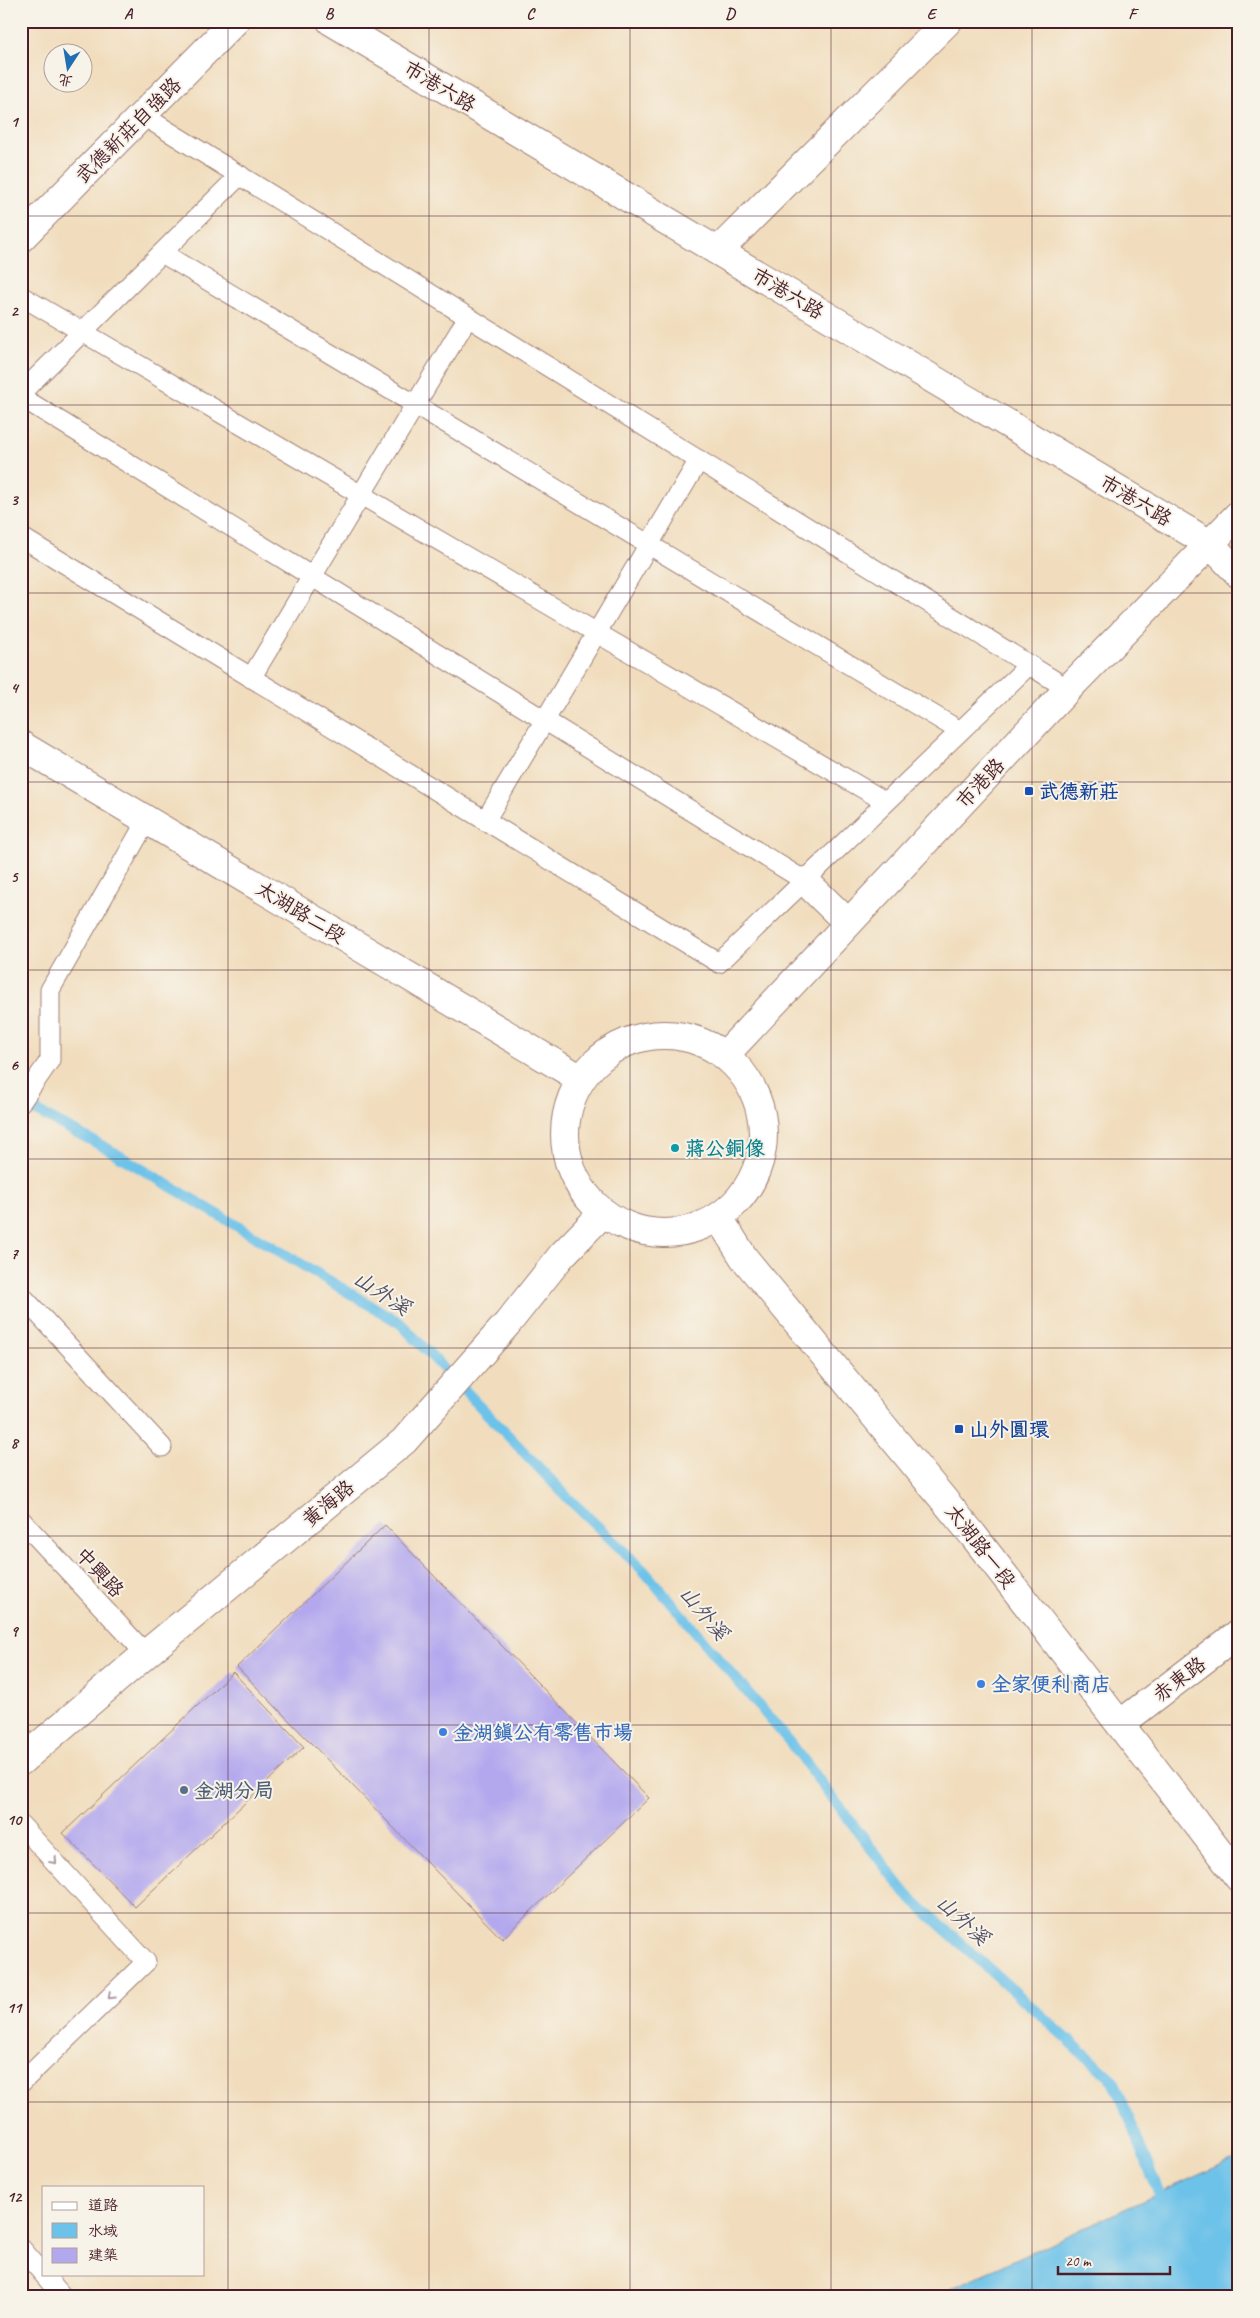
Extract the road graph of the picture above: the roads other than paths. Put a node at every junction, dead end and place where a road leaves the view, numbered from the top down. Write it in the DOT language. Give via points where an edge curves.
graph roads {
  1 [pos="235,21"];
  2 [pos="331,21"];
  3 [pos="948,21"];
  4 [pos="142,115"];
  5 [pos="240,175"];
  6 [pos="21,238"];
  7 [pos="718,252"];
  8 [pos="162,253"];
  9 [pos="21,296"];
  10 [pos="468,318"];
  11 [pos="83,332"];
  12 [pos="21,393"];
  13 [pos="21,397"];
  14 [pos="416,405"];
  15 [pos="699,460"];
  16 [pos="362,495"];
  17 [pos="1239,514"];
  18 [pos="21,537"];
  19 [pos="1210,544"];
  20 [pos="649,545"];
  21 [pos="1239,574"];
  22 [pos="312,576"];
  23 [pos="596,632"];
  24 [pos="1029,665"];
  25 [pos="251,678"];
  26 [pos="1068,689"];
  27 [pos="545,720"];
  28 [pos="960,731"];
  29 [pos="21,745"];
  30 [pos="886,802"];
  31 [pos="148,820"];
  32 [pos="485,821"];
  33 [pos="805,881"];
  34 [pos="848,923"];
  35 [pos="725,1055"];
  36 [pos="581,1079"];
  37 [pos="21,1102"];
  38 [pos="603,1213"];
  39 [pos="719,1218"];
  40 [pos="21,1295"];
  41 [pos="162,1447"];
  42 [pos="21,1520"];
  43 [pos="1239,1633"];
  44 [pos="146,1654"];
  45 [pos="1120,1724"];
  46 [pos="22,1757"];
  47 [pos="21,1825"];
  48 [pos="1239,1878"];
  49 [pos="21,2083"];
  50 [pos="21,2248"];
  51 [pos="42,2272"];
  52 [pos="45,2276"];
  53 [pos="63,2297"];
  1 -- 4 [label="street, 武德新莊自強路"];
  2 -- 7 [label="street, 市港六路"];
  3 -- 7 [label="street"];
  4 -- 5 [label="lane"];
  4 -- 6 [label="street, 武德新莊自強路"];
  5 -- 8 [label="lane"];
  5 -- 10 [label="lane"];
  7 -- 19 [label="street, 市港六路"];
  8 -- 11 [label="lane"];
  8 -- 14 [label="lane"];
  9 -- 11 [label="lane"];
  10 -- 14 [label="lane"];
  10 -- 15 [label="lane"];
  11 -- 12 [label="lane"];
  11 -- 16 [label="lane"];
  13 -- 22 [label="lane"];
  14 -- 16 [label="lane"];
  14 -- 20 [label="lane"];
  15 -- 20 [label="lane"];
  15 -- 24 [label="lane"];
  16 -- 22 [label="lane"];
  16 -- 23 [label="lane"];
  17 -- 19 [label="street, 市港路"];
  18 -- 25 [label="lane"];
  19 -- 21 [label="street, 市港六路"];
  19 -- 26 [label="street, 市港路"];
  20 -- 23 [label="lane"];
  20 -- 28 [label="lane"];
  22 -- 25 [label="lane"];
  22 -- 27 [label="lane"];
  23 -- 27 [label="lane"];
  23 -- 30 [label="lane"];
  24 -- 26 [label="lane"];
  24 -- 28 [label="lane"];
  25 -- 32 [label="lane"];
  26 -- 34 [label="street, 市港路"];
  27 -- 32 [label="lane"];
  27 -- 33 [label="lane"];
  28 -- 30 [label="lane"];
  29 -- 31 [label="street, 太湖路二段"];
  30 -- 33 [label="lane"];
  31 -- 36 [label="street, 太湖路二段"];
  31 -- 37 [label="lane" via="50,990 50,1060"];
  32 -- 33 [label="lane" via="719,963"];
  33 -- 34 [label="street"];
  34 -- 35 [label="street, 市港路"];
  35 -- 36 [label="street" via="695,1040 664,1035 631,1040 603,1056"];
  35 -- 39 [label="street" via="746,1078 760,1106 764,1138 758,1169 742,1197"];
  36 -- 38 [label="street" via="568,1106 564,1136 566,1150 569,1165 582,1192"];
  38 -- 39 [label="street" via="630,1228 660,1234 691,1230"];
  38 -- 44 [label="street, 黃海路" via="562,1255 404,1441"];
  39 -- 45 [label="street, 太湖路一段" via="744,1258 974,1535"];
  40 -- 41 [label="lane"];
  42 -- 44 [label="lane, 中興路"];
  43 -- 45 [label="street, 赤東路"];
  44 -- 46 [label="street, 黃海路"];
  45 -- 48 [label="street, 太湖路一段"];
  47 -- 49 [label="lane, one-way" via="146,1962"];
  50 -- 51 [label="lane"];
  52 -- 53 [label="lane"];
}
